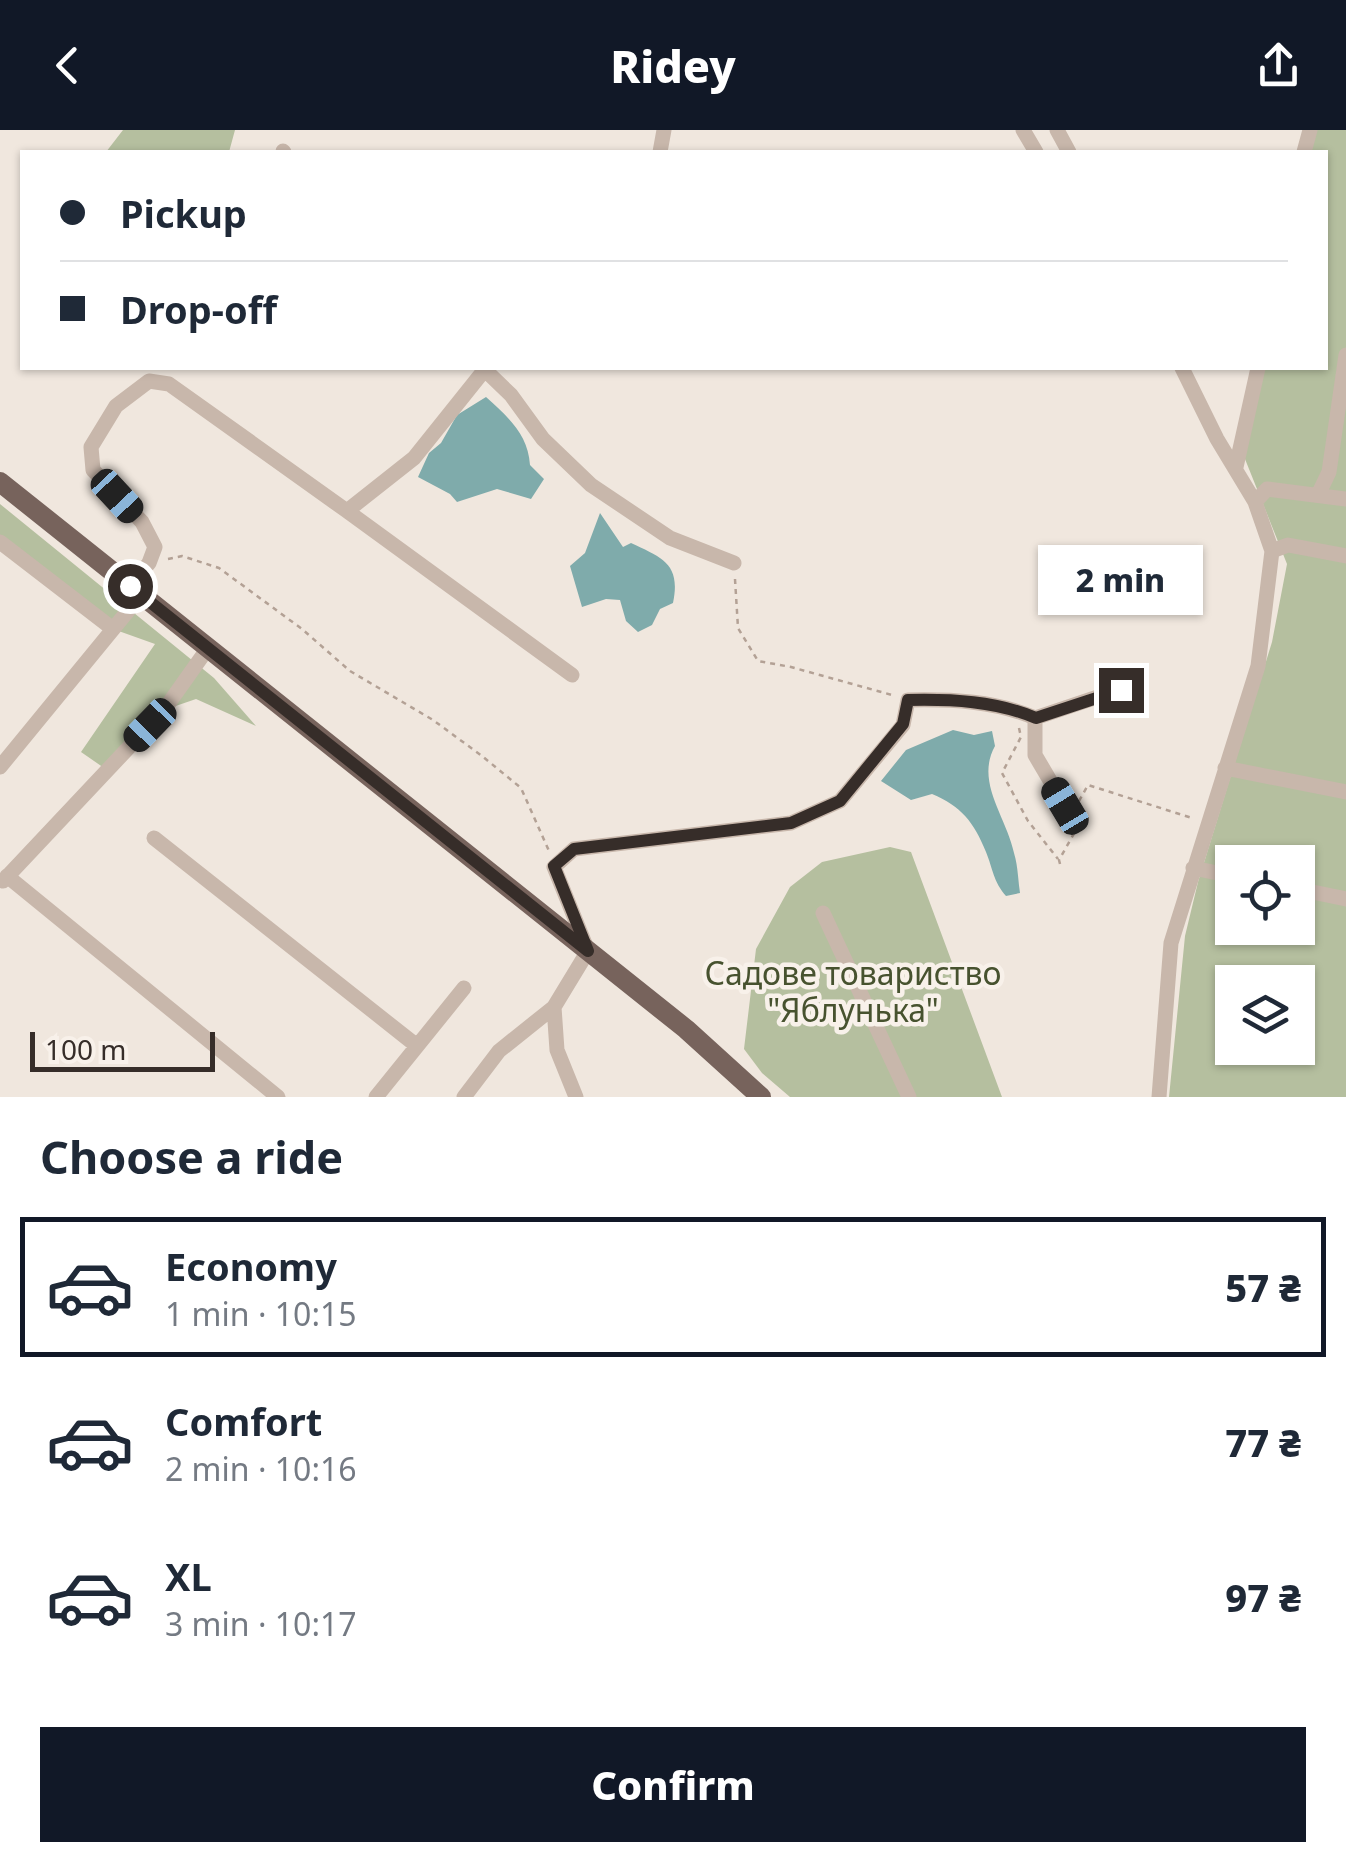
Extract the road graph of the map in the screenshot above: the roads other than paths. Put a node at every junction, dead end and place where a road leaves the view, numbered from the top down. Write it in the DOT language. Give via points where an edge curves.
graph roads {
  1 [pos="1346,354"];
  2 [pos="483,370"];
  3 [pos="487,370"];
  4 [pos="1183,370"];
  5 [pos="1258,370"];
  6 [pos="1236,467"];
  7 [pos="0,482"];
  8 [pos="1318,495"];
  9 [pos="1346,499"];
  10 [pos="1255,502"];
  11 [pos="347,511"];
  12 [pos="0,542"];
  13 [pos="1272,551"];
  14 [pos="1346,556"];
  15 [pos="734,563"];
  16 [pos="136,590"];
  17 [pos="113,629"];
  18 [pos="208,648"];
  19 [pos="572,674"];
  20 [pos="1121,690"];
  21 [pos="1036,718"];
  22 [pos="0,767"];
  23 [pos="1224,768"];
  24 [pos="1346,792"];
  25 [pos="1065,806"];
  26 [pos="154,838"];
  27 [pos="1193,868"];
  28 [pos="1215,873"];
  29 [pos="3,880"];
  30 [pos="1315,893"];
  31 [pos="1346,899"];
  32 [pos="824,913"];
  33 [pos="588,951"];
  34 [pos="464,988"];
  35 [pos="554,1007"];
  36 [pos="417,1046"];
  37 [pos="278,1097"];
  38 [pos="376,1097"];
  39 [pos="464,1097"];
  40 [pos="576,1097"];
  41 [pos="760,1097"];
  42 [pos="909,1097"];
  43 [pos="1159,1097"];
  1 -- 8 [label="street" via="1329,472"];
  2 -- 11 [label="street" via="414,458"];
  3 -- 15 [label="street" via="591,486 670,538"];
  4 -- 6 [label="street"];
  5 -- 6 [label="street"];
  6 -- 10 [label="street"];
  7 -- 16 [label="main road"];
  8 -- 9 [label="street"];
  8 -- 10 [label="street" via="1267,489"];
  10 -- 13 [label="street"];
  11 -- 16 [label="street" via="169,384 149,381 116,406 91,447 93,470 142,522 155,547"];
  11 -- 19 [label="street"];
  12 -- 17 [label="street"];
  13 -- 14 [label="street" via="1288,545"];
  13 -- 23 [label="street" via="1258,666"];
  16 -- 17 [label="street"];
  16 -- 18 [label="main road"];
  17 -- 22 [label="street"];
  18 -- 29 [label="street" via="164,710"];
  18 -- 33 [label="main road"];
  20 -- 21 [label="street"];
  21 -- 25 [label="street" via="1035,755"];
  21 -- 33 [label="street" via="948,699 908,700 903,724 840,801 791,823 574,849 554,866"];
  23 -- 24 [label="street"];
  23 -- 27 [label="street" via="1200,820"];
  26 -- 36 [label="street"];
  27 -- 28 [label="street"];
  27 -- 43 [label="street" via="1171,943"];
  29 -- 37 [label="street"];
  30 -- 31 [label="street"];
  32 -- 42 [label="street"];
  33 -- 35 [label="street"];
  33 -- 41 [label="main road"];
  34 -- 36 [label="street"];
  35 -- 39 [label="street" via="499,1051"];
  35 -- 40 [label="street" via="557,1050"];
  36 -- 38 [label="street"];
}
